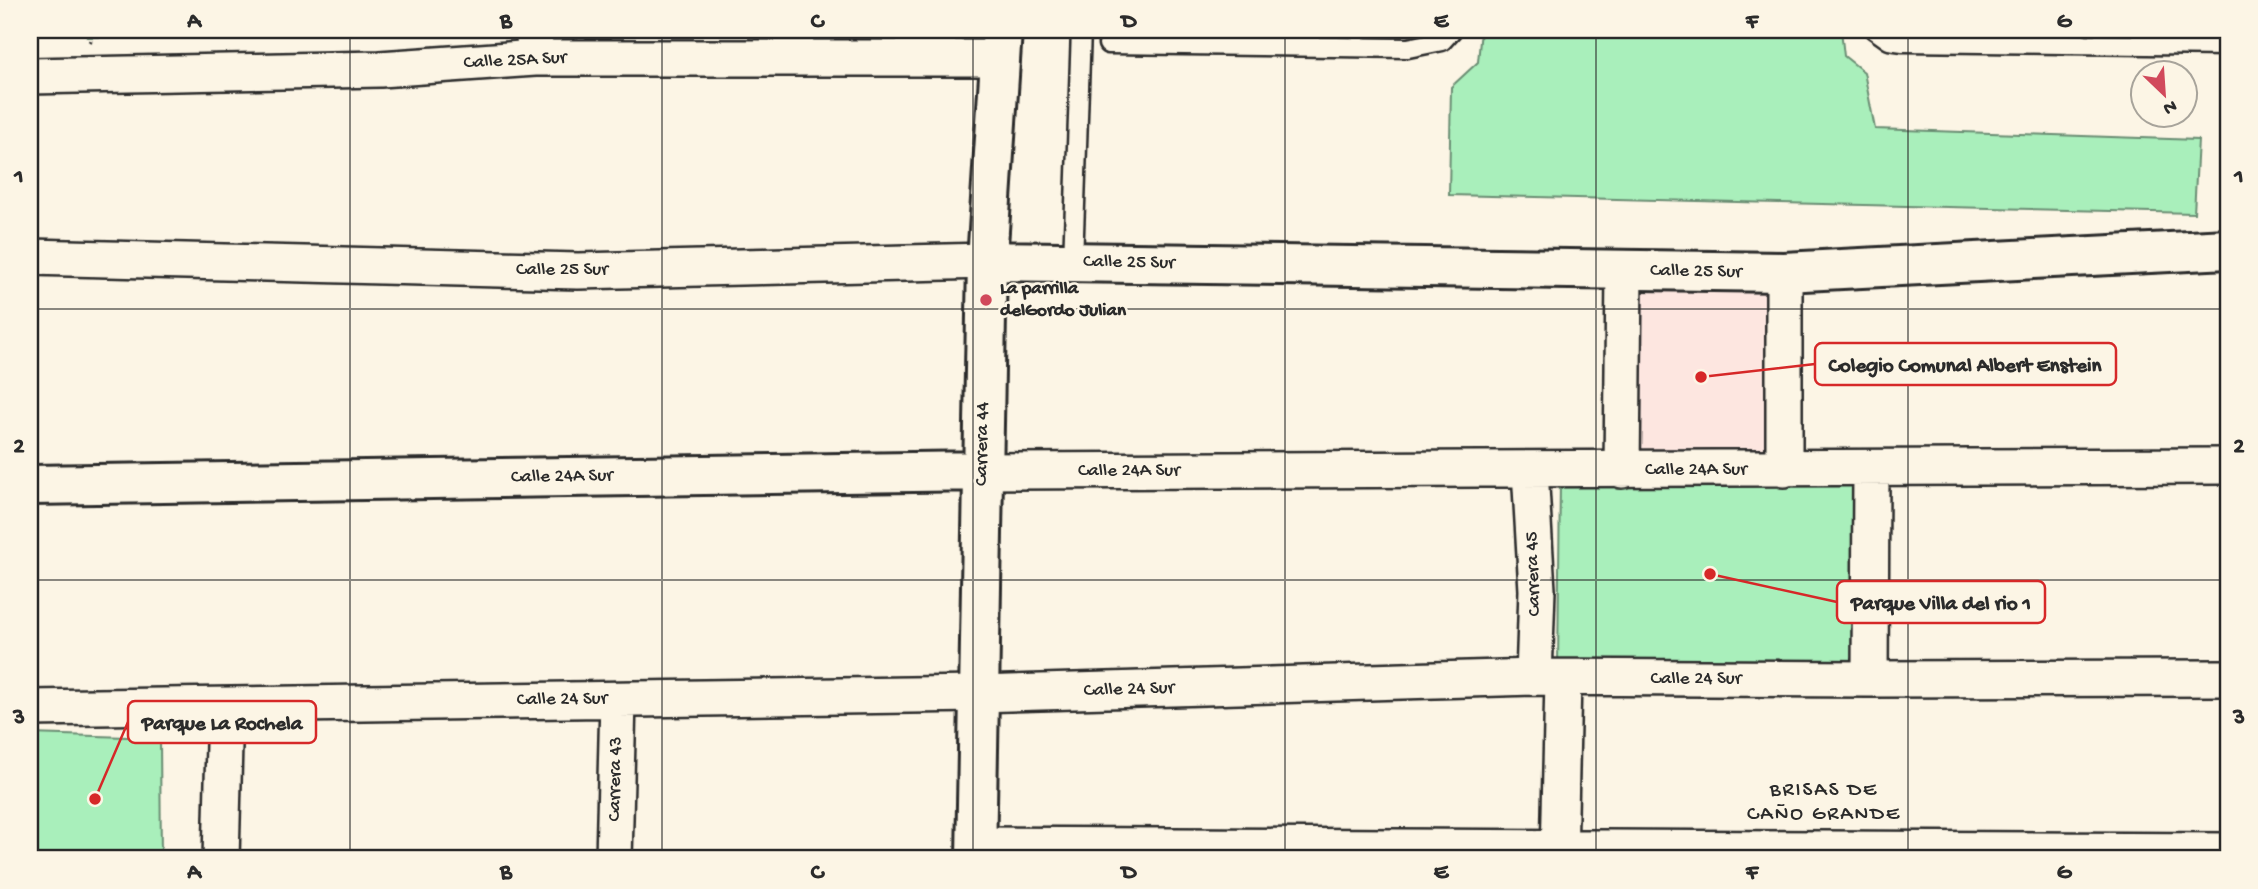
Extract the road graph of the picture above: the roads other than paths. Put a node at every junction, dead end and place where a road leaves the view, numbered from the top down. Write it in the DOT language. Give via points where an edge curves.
graph roads {
  1 [pos="1081,30"];
  2 [pos="1452,30"];
  3 [pos="1875,30"];
  4 [pos="534,44"];
  5 [pos="1002,44"];
  6 [pos="1108,44"];
  7 [pos="2228,46"];
  8 [pos="30,76"];
  9 [pos="2228,249"];
  10 [pos="30,257"];
  11 [pos="987,261"];
  12 [pos="1073,262"];
  13 [pos="1624,271"];
  14 [pos="1784,272"];
  15 [pos="2228,466"];
  16 [pos="1784,469"];
  17 [pos="1871,469"];
  18 [pos="1530,470"];
  19 [pos="1622,470"];
  20 [pos="983,471"];
  21 [pos="30,485"];
  22 [pos="1549,678"];
  23 [pos="2228,678"];
  24 [pos="1870,680"];
  25 [pos="979,694"];
  26 [pos="618,700"];
  27 [pos="225,706"];
  28 [pos="30,708"];
  29 [pos="2228,851"];
  30 [pos="976,852"];
  31 [pos="1559,853"];
  32 [pos="221,859"];
  33 [pos="614,859"];
  1 -- 12 [label="lane"];
  2 -- 6 [label="lane" via="1442,41 1408,48"];
  3 -- 7 [label="lane" via="1889,40 1903,42"];
  4 -- 5 [label="street, Calle 25A Sur"];
  4 -- 8 [label="street, Calle 25A Sur" via="380,69"];
  5 -- 11 [label="street, Carrera 44"];
  9 -- 14 [label="street, Calle 25 Sur"];
  10 -- 11 [label="street, Calle 25 Sur" via="578,271"];
  11 -- 12 [label="street, Calle 25 Sur"];
  11 -- 20 [label="street, Carrera 44"];
  12 -- 13 [label="street, Calle 25 Sur"];
  13 -- 14 [label="street, Calle 25 Sur"];
  13 -- 19 [label="street"];
  14 -- 16 [label="street"];
  15 -- 17 [label="street, Calle 24A Sur"];
  16 -- 17 [label="street, Calle 24A Sur"];
  16 -- 19 [label="street, Calle 24A Sur"];
  17 -- 24 [label="street"];
  18 -- 19 [label="street, Calle 24A Sur"];
  18 -- 20 [label="street, Calle 24A Sur"];
  18 -- 22 [label="street, Carrera 45" via="1537,590"];
  20 -- 21 [label="street, Calle 24A Sur"];
  20 -- 25 [label="street, Carrera 44"];
  22 -- 24 [label="street, Calle 24 Sur"];
  22 -- 25 [label="street, Calle 24 Sur"];
  22 -- 31 [label="street, Carrera 45"];
  23 -- 24 [label="street, Calle 24 Sur"];
  25 -- 26 [label="street, Calle 24 Sur"];
  25 -- 30 [label="street, Carrera 44"];
  26 -- 27 [label="street, Calle 24 Sur"];
  26 -- 33 [label="street, Carrera 43"];
  27 -- 28 [label="street, Calle 24 Sur"];
  27 -- 32 [label="street"];
  29 -- 31 [label="street"];
  30 -- 31 [label="street"];
}
